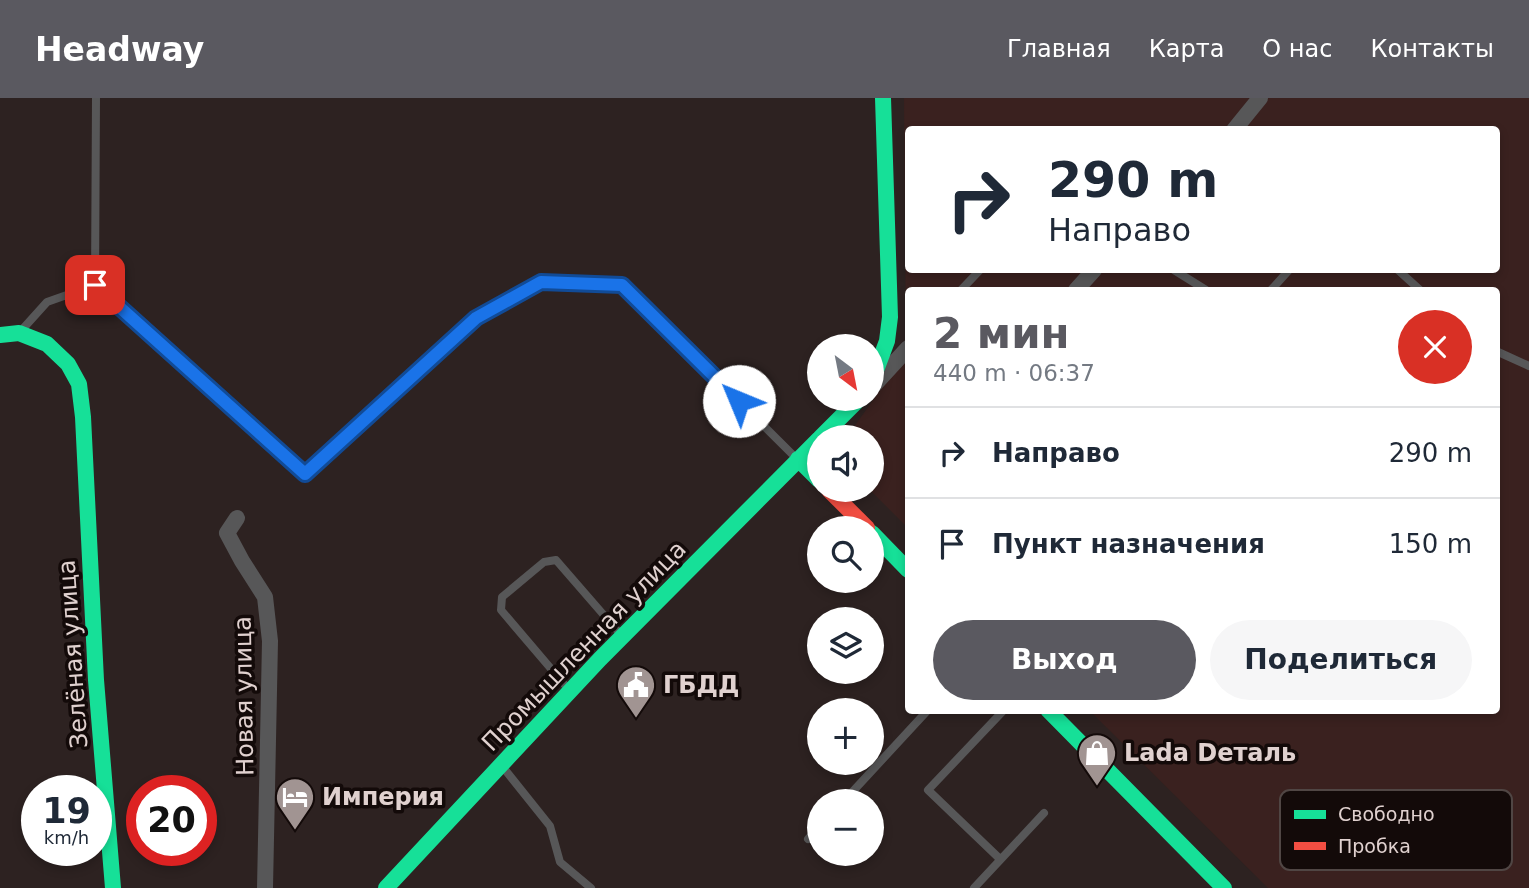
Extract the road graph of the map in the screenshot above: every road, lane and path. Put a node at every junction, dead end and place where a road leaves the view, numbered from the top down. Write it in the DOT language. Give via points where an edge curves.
graph roads {
  1 [pos="96,98"];
  2 [pos="883,98"];
  3 [pos="1260,98"];
  4 [pos="1237,126"];
  5 [pos="977,273"];
  6 [pos="1091,273"];
  7 [pos="1179,273"];
  8 [pos="1286,273"];
  9 [pos="1401,273"];
  10 [pos="95,285"];
  11 [pos="964,287"];
  12 [pos="1079,287"];
  13 [pos="1201,287"];
  14 [pos="1274,287"];
  15 [pos="1417,287"];
  16 [pos="890,317"];
  17 [pos="19,333"];
  18 [pos="0,335"];
  19 [pos="904,342"];
  20 [pos="884,349"];
  21 [pos="1500,353"];
  22 [pos="1529,366"];
  23 [pos="884,370"];
  24 [pos="847,411"];
  25 [pos="833,425"];
  26 [pos="807,450"];
  27 [pos="798,459"];
  28 [pos="807,468"];
  29 [pos="841,502"];
  30 [pos="855,516"];
  31 [pos="237,518"];
  32 [pos="884,545"];
  33 [pos="905,566"];
  34 [pos="622,636"];
  35 [pos="570,691"];
  36 [pos="924,714"];
  37 [pos="1000,714"];
  38 [pos="1052,714"];
  39 [pos="501,765"];
  40 [pos="855,789"];
  41 [pos="1044,813"];
  42 [pos="1000,859"];
  43 [pos="113,888"];
  44 [pos="265,888"];
  45 [pos="386,888"];
  46 [pos="591,888"];
  47 [pos="974,888"];
  48 [pos="1224,888"];
  1 -- 10 [label="lane"];
  2 -- 16 [label="main road"];
  3 -- 4 [label="street"];
  5 -- 11 [label="lane"];
  6 -- 12 [label="street"];
  7 -- 13 [label="lane"];
  8 -- 14 [label="lane"];
  9 -- 15 [label="lane"];
  10 -- 17 [label="lane" via="47,302"];
  10 -- 27 [label="lane" via="305,474 476,318 541,282 622,285"];
  16 -- 19 [label="lane"];
  16 -- 20 [label="main road"];
  17 -- 18 [label="main road"];
  17 -- 43 [label="main road, Зелёная улица" via="47,344 68,364 79,384"];
  19 -- 23 [label="street"];
  21 -- 22 [label="lane"];
  24 -- 25 [label="main road, Промышленная улица"];
  26 -- 27 [label="main road, Промышленная улица"];
  27 -- 28 [label="main road"];
  27 -- 34 [label="main road, Промышленная улица"];
  29 -- 30 [label="main road"];
  31 -- 44 [label="street, Новая улица" via="227,533 265,597 270,640"];
  32 -- 33 [label="main road"];
  34 -- 35 [label="main road, Промышленная улица"];
  34 -- 35 [label="lane" via="556,560 544,562 502,597 501,610"];
  35 -- 39 [label="main road, Промышленная улица"];
  36 -- 40 [label="lane"];
  37 -- 42 [label="lane" via="928,790"];
  38 -- 48 [label="main road"];
  39 -- 45 [label="main road, Промышленная улица"];
  39 -- 46 [label="lane" via="550,826 561,862"];
  41 -- 42 [label="lane"];
  42 -- 47 [label="lane"];
}
